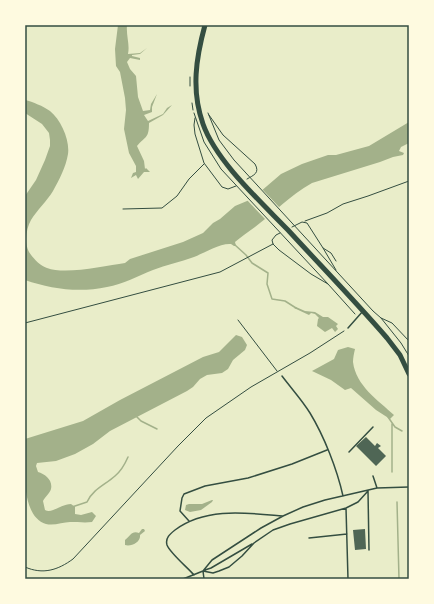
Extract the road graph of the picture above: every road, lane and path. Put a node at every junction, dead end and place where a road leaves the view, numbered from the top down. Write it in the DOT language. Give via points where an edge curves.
graph roads {
  1 [pos="205,25"];
  2 [pos="208,113"];
  3 [pos="204,163"];
  4 [pos="409,181"];
  5 [pos="234,184"];
  6 [pos="123,209"];
  7 [pos="302,222"];
  8 [pos="273,244"];
  9 [pos="323,248"];
  10 [pos="338,272"];
  11 [pos="363,311"];
  12 [pos="357,317"];
  13 [pos="381,318"];
  14 [pos="238,320"];
  15 [pos="25,323"];
  16 [pos="348,328"];
  17 [pos="409,341"];
  18 [pos="409,356"];
  19 [pos="277,371"];
  20 [pos="409,374"];
  21 [pos="282,376"];
  22 [pos="373,427"];
  23 [pos="327,450"];
  24 [pos="349,452"];
  25 [pos="373,476"];
  26 [pos="409,487"];
  27 [pos="377,488"];
  28 [pos="368,491"];
  29 [pos="344,496"];
  30 [pos="346,508"];
  31 [pos="282,516"];
  32 [pos="189,521"];
  33 [pos="347,534"];
  34 [pos="309,538"];
  35 [pos="254,543"];
  36 [pos="369,550"];
  37 [pos="25,567"];
  38 [pos="203,571"];
  39 [pos="194,575"];
  40 [pos="183,579"];
  41 [pos="204,579"];
  42 [pos="348,579"];
  1 -- 11 [label="main road" via="195,72 197,103 213,145 229,167"];
  2 -- 10 [label="path" via="219,140 234,160"];
  3 -- 6 [label="path" via="177,196 162,208"];
  4 -- 7 [label="path" via="343,204 327,214"];
  5 -- 12 [label="path"];
  8 -- 15 [label="path" via="220,272"];
  9 -- 10 [label="path"];
  10 -- 13 [label="path"];
  11 -- 12 [label="lane"];
  11 -- 20 [label="main road" via="396,349"];
  12 -- 16 [label="lane"];
  13 -- 17 [label="path" via="392,323"];
  13 -- 18 [label="path"];
  14 -- 19 [label="path"];
  16 -- 19 [label="path"];
  19 -- 37 [label="path" via="201,422 73,559 52,570 38,571"];
  21 -- 23 [label="lane" via="309,412"];
  22 -- 24 [label="lane"];
  23 -- 29 [label="lane"];
  23 -- 32 [label="lane" via="248,478 205,486 184,494 180,511"];
  25 -- 27 [label="lane"];
  26 -- 27 [label="lane"];
  27 -- 28 [label="lane"];
  28 -- 29 [label="lane"];
  28 -- 30 [label="lane" via="358,502"];
  28 -- 36 [label="lane"];
  29 -- 31 [label="lane" via="325,500"];
  30 -- 33 [label="lane"];
  30 -- 35 [label="lane" via="273,530"];
  31 -- 32 [label="lane" via="228,513"];
  31 -- 38 [label="lane" via="212,560"];
  32 -- 39 [label="lane" via="169,535 167,545"];
  33 -- 34 [label="lane"];
  33 -- 42 [label="lane"];
  35 -- 38 [label="lane"];
  35 -- 38 [label="lane" via="229,567 213,573"];
  38 -- 39 [label="lane"];
  38 -- 41 [label="lane"];
  39 -- 40 [label="lane"];
}
